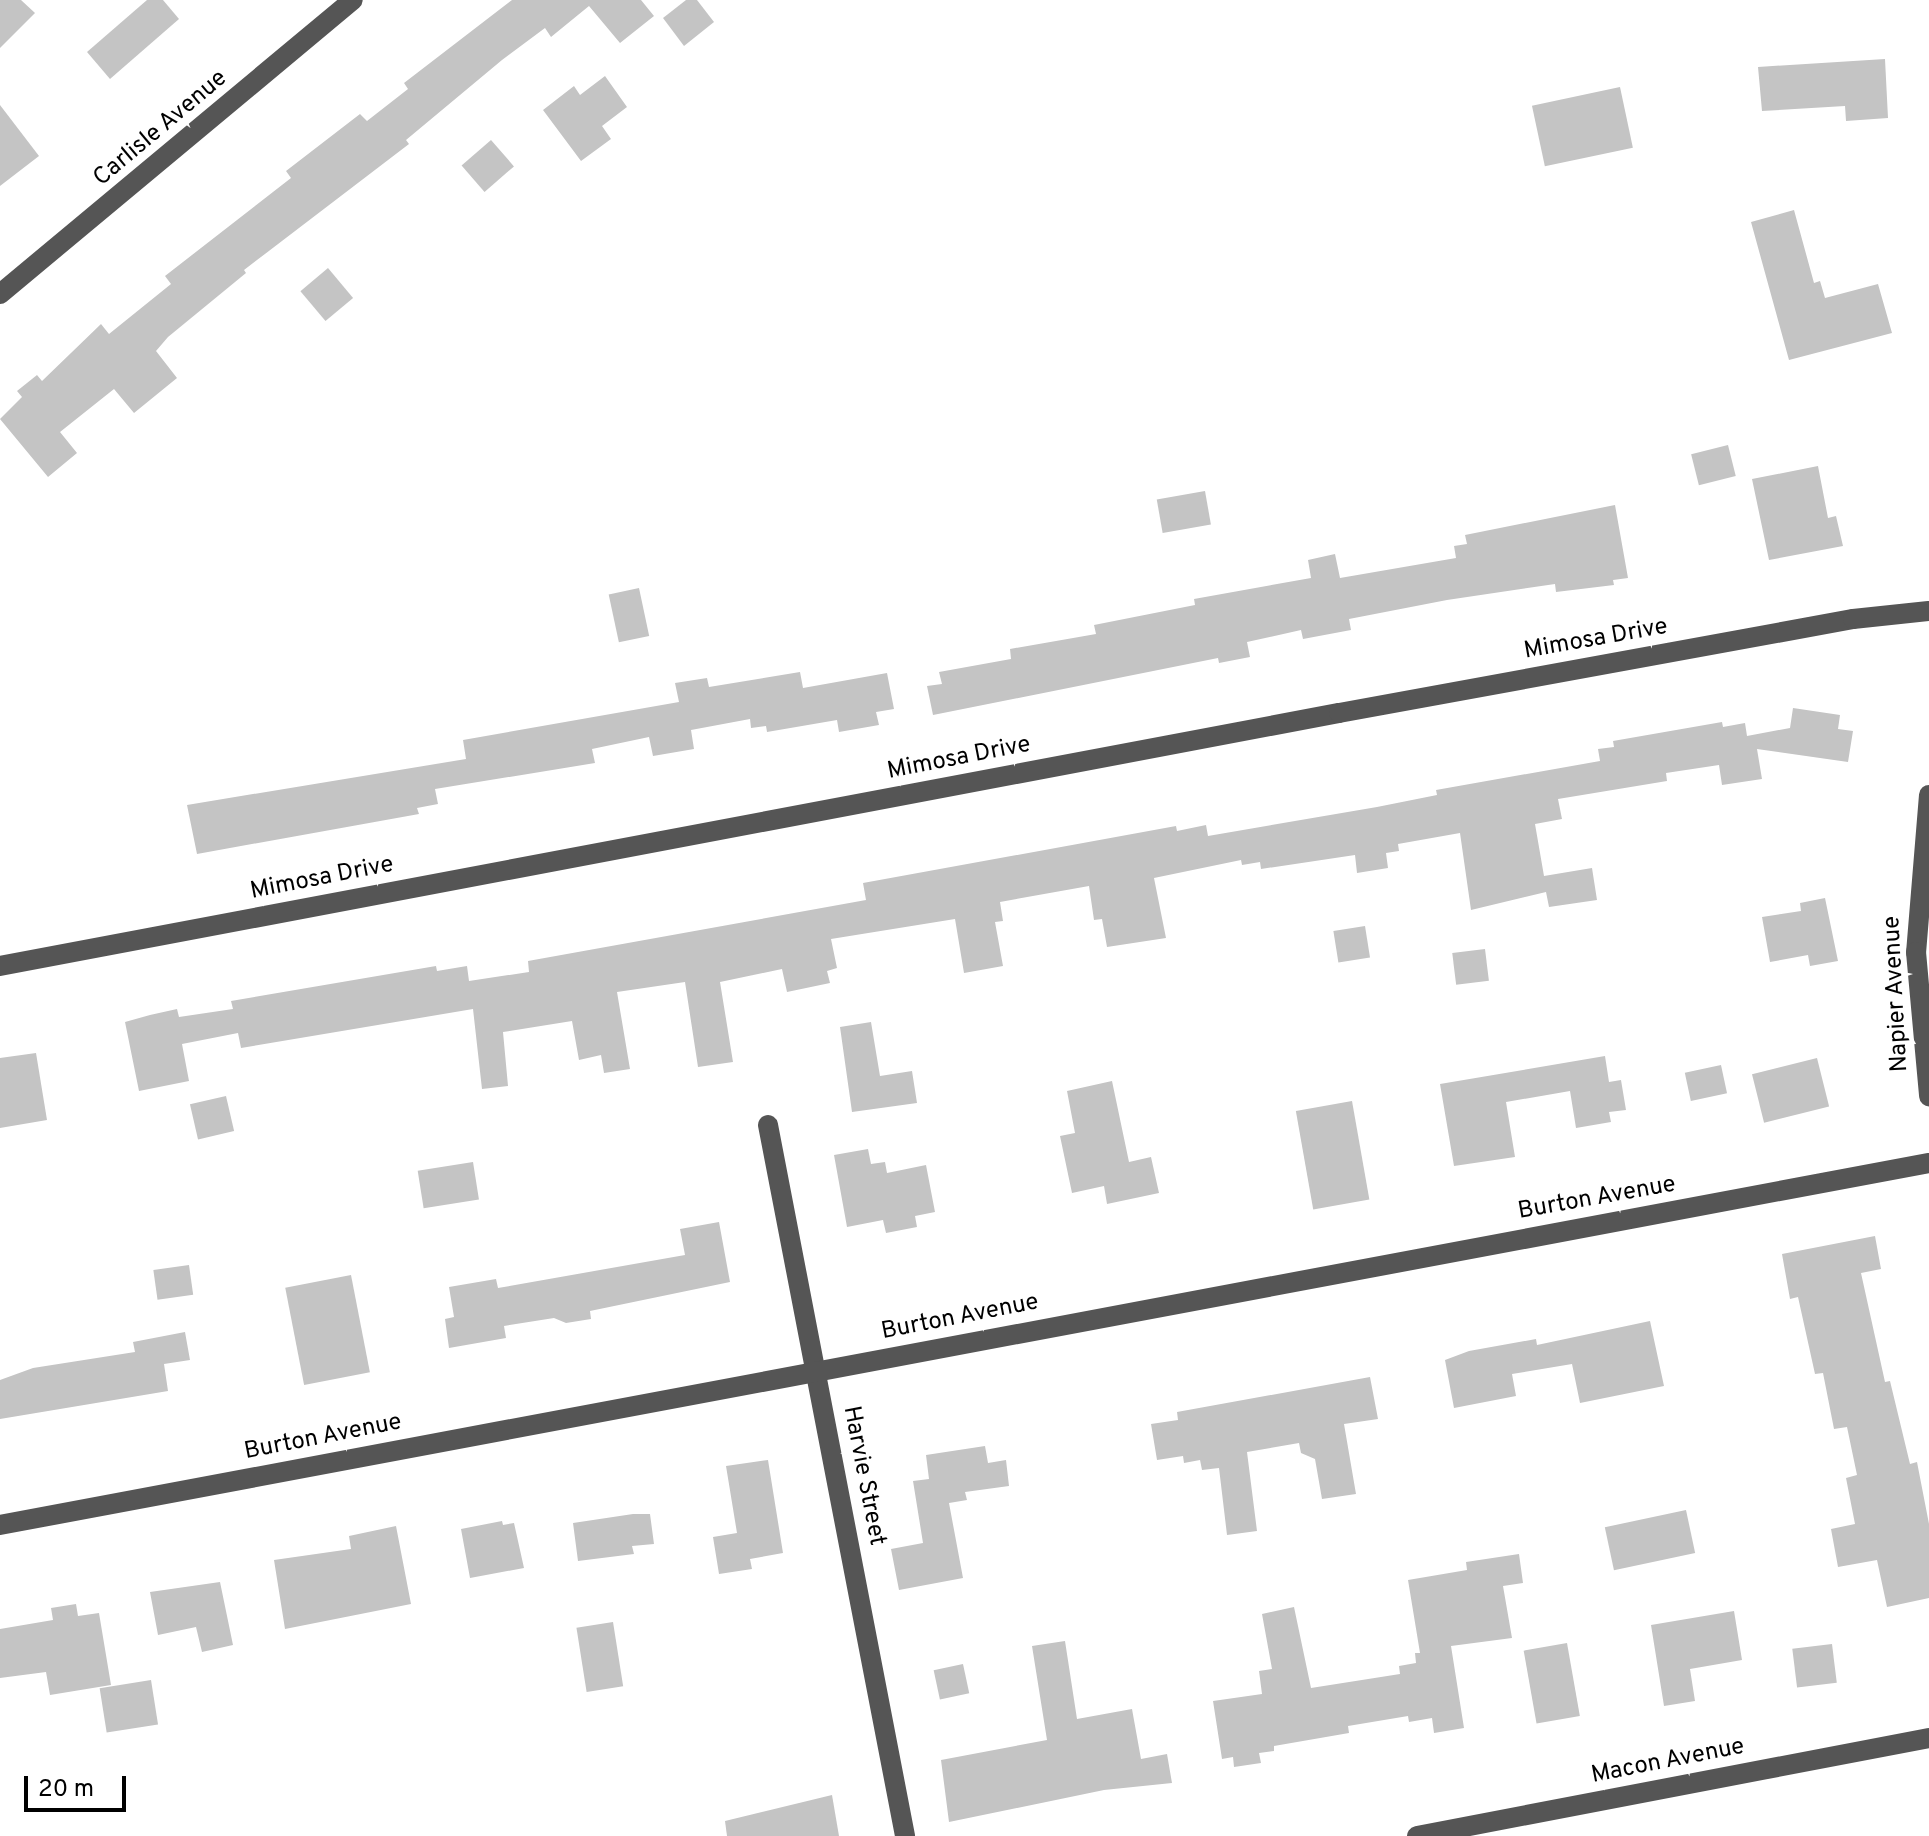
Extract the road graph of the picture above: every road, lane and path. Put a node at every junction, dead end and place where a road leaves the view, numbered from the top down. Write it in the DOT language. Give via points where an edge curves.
graph roads {
  1 [pos="353,0"];
  2 [pos="0,294"];
  3 [pos="1929,611"];
  4 [pos="1929,795"];
  5 [pos="0,966"];
  6 [pos="1929,1096"];
  7 [pos="768,1125"];
  8 [pos="1929,1163"];
  9 [pos="816,1373"];
  10 [pos="0,1525"];
  11 [pos="1929,1738"];
  12 [pos="905,1836"];
  13 [pos="1417,1836"];
  1 -- 2 [label="street, Carlisle Avenue"];
  3 -- 5 [label="street, Mimosa Drive" via="1853,619 1339,713"];
  4 -- 6 [label="street, Napier Avenue" via="1916,952"];
  7 -- 9 [label="street, Harvie Street"];
  8 -- 9 [label="street, Burton Avenue"];
  9 -- 10 [label="street, Burton Avenue"];
  9 -- 12 [label="street, Harvie Street"];
  11 -- 13 [label="street, Macon Avenue"];
}
